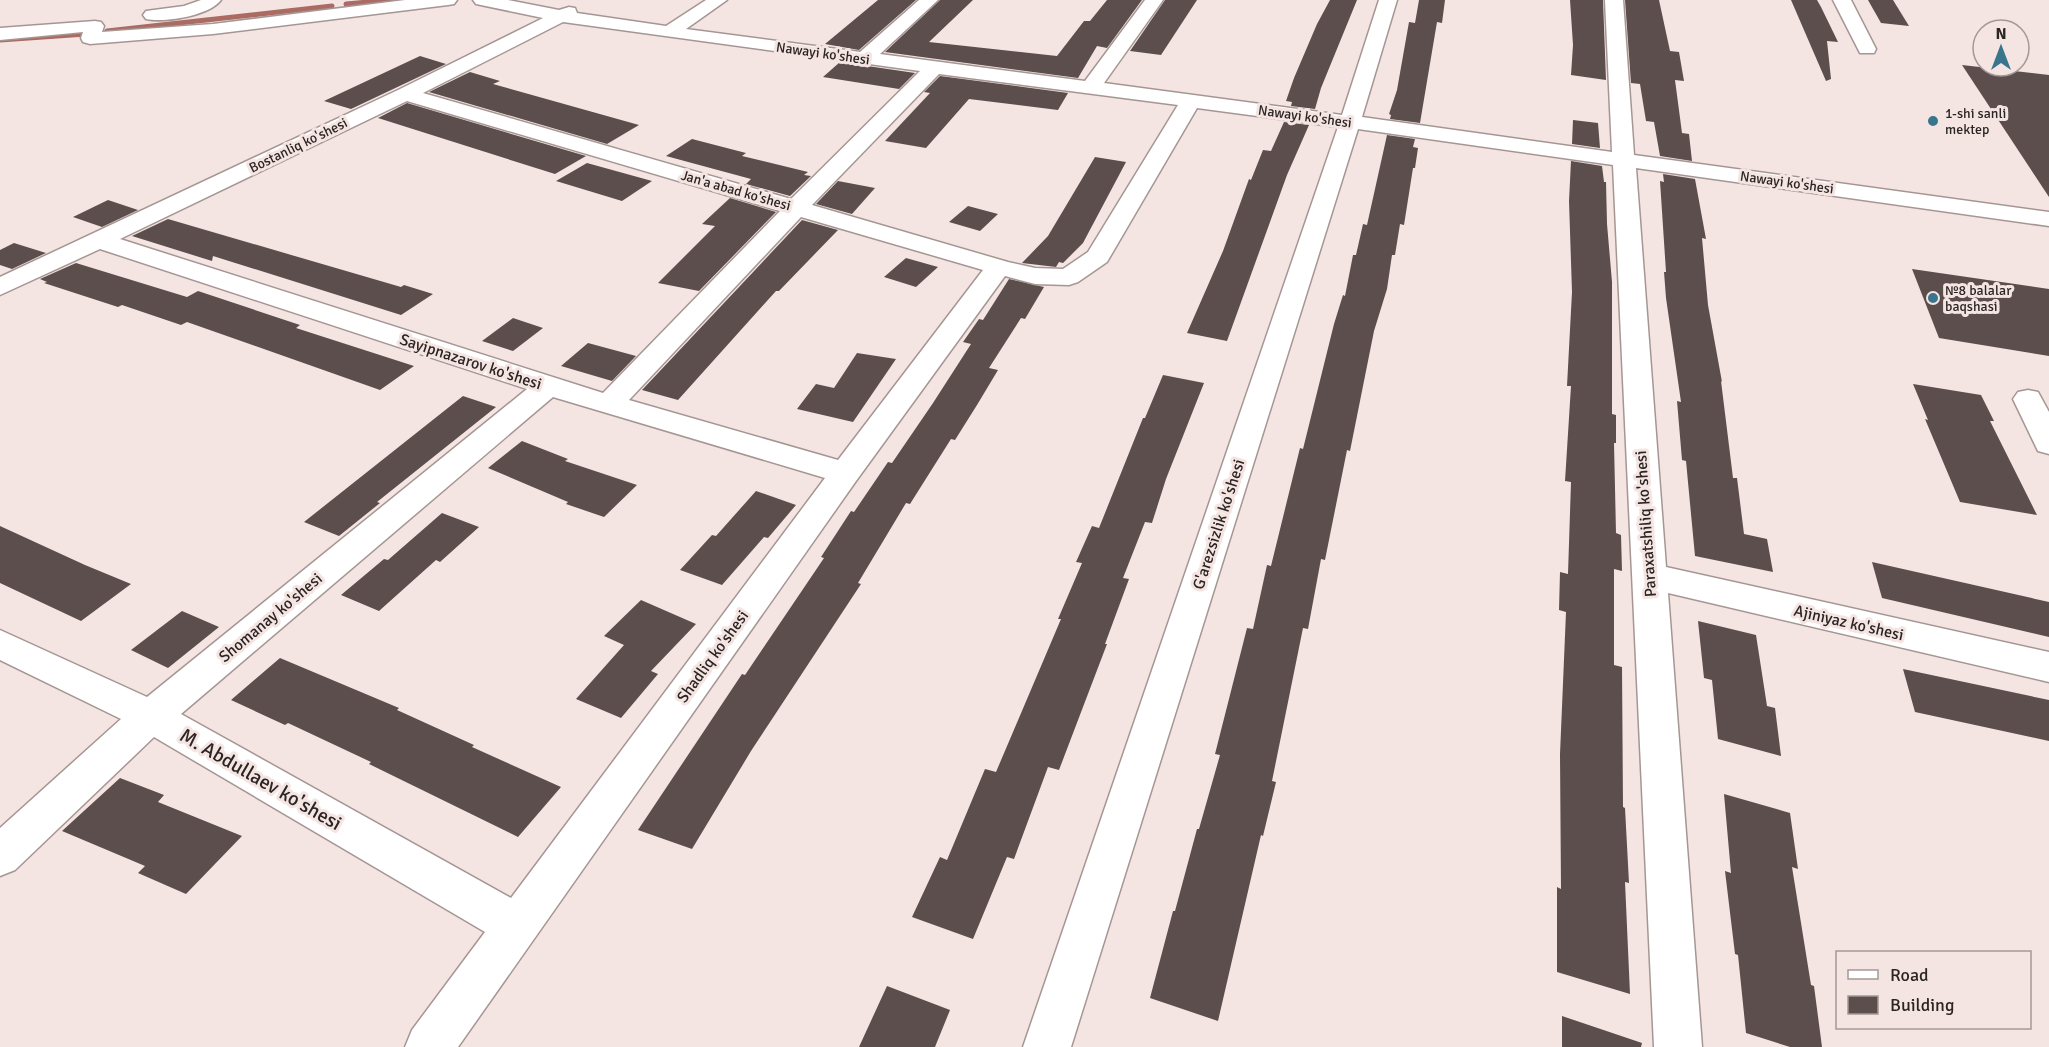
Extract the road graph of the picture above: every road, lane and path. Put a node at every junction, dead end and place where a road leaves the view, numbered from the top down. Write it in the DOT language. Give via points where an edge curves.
graph roads {
  1 [pos="167,0"];
  2 [pos="212,0"];
  3 [pos="346,0"];
  4 [pos="448,0"];
  5 [pos="482,0"];
  6 [pos="595,0"];
  7 [pos="718,0"];
  8 [pos="929,0"];
  9 [pos="1155,0"];
  10 [pos="1388,0"];
  11 [pos="1614,0"];
  12 [pos="1842,0"];
  13 [pos="332,13"];
  14 [pos="147,16"];
  15 [pos="561,16"];
  16 [pos="95,26"];
  17 [pos="669,32"];
  18 [pos="0,34"];
  19 [pos="1867,49"];
  20 [pos="863,59"];
  21 [pos="934,68"];
  22 [pos="1091,87"];
  23 [pos="405,94"];
  24 [pos="1191,101"];
  25 [pos="1350,122"];
  26 [pos="1623,159"];
  27 [pos="796,208"];
  28 [pos="2049,219"];
  29 [pos="99,240"];
  30 [pos="999,267"];
  31 [pos="0,287"];
  32 [pos="548,386"];
  33 [pos="2028,399"];
  34 [pos="610,403"];
  35 [pos="2049,444"];
  36 [pos="845,473"];
  37 [pos="1649,576"];
  38 [pos="0,644"];
  39 [pos="2049,667"];
  40 [pos="151,716"];
  41 [pos="0,856"];
  42 [pos="516,925"];
  43 [pos="429,1047"];
  44 [pos="1047,1047"];
  45 [pos="1678,1047"];
  1 -- 14 [label="street"];
  2 -- 14 [label="street" via="180,13"];
  3 -- 13 [label="street"];
  4 -- 13 [label="street"];
  5 -- 15 [label="street, Nawayi ko'shesi"];
  6 -- 15 [label="street, Bostanliq ko'shesi"];
  7 -- 17 [label="street"];
  8 -- 20 [label="street"];
  9 -- 22 [label="street"];
  10 -- 25 [label="street, G'arezsizlik ko'shesi"];
  11 -- 26 [label="street, Paraxatshiliq ko'shesi"];
  12 -- 19 [label="street"];
  13 -- 16 [label="street" via="213,29 90,38"];
  14 -- 16 [label="street"];
  15 -- 17 [label="street, Nawayi ko'shesi"];
  15 -- 23 [label="street, Bostanliq ko'shesi"];
  16 -- 18 [label="street"];
  17 -- 20 [label="street, Nawayi ko'shesi"];
  20 -- 21 [label="street, Nawayi ko'shesi"];
  21 -- 22 [label="street, Nawayi ko'shesi"];
  21 -- 27 [label="street"];
  22 -- 24 [label="street, Nawayi ko'shesi"];
  23 -- 27 [label="street, Jan'a abad ko'shesi"];
  23 -- 29 [label="street, Bostanliq ko'shesi"];
  24 -- 25 [label="street, Nawayi ko'shesi"];
  24 -- 30 [label="street, Jan'a abad ko'shesi" via="1098,257 1069,277 1035,276"];
  25 -- 26 [label="street, Nawayi ko'shesi"];
  25 -- 44 [label="street, G'arezsizlik ko'shesi"];
  26 -- 28 [label="street, Nawayi ko'shesi"];
  26 -- 37 [label="street, Paraxatshiliq ko'shesi"];
  27 -- 30 [label="street, Jan'a abad ko'shesi"];
  27 -- 34 [label="street"];
  29 -- 31 [label="street, Bostanliq ko'shesi"];
  29 -- 32 [label="street, Sayipnazarov ko'shesi"];
  30 -- 36 [label="street, Shadliq ko'shesi"];
  32 -- 34 [label="street, Sayipnazarov ko'shesi"];
  32 -- 40 [label="street, Shomanay ko'shesi"];
  33 -- 35 [label="street"];
  34 -- 36 [label="street, Sayipnazarov ko'shesi"];
  36 -- 42 [label="street, Shadliq ko'shesi"];
  37 -- 39 [label="street, Ajiniyaz ko'shesi"];
  37 -- 45 [label="street, Paraxatshiliq ko'shesi"];
  38 -- 40 [label="street, M. Abdullaev ko'shesi"];
  40 -- 41 [label="street, Shomanay ko'shesi"];
  40 -- 42 [label="street, M. Abdullaev ko'shesi"];
  42 -- 43 [label="street, Shadliq ko'shesi"];
}
